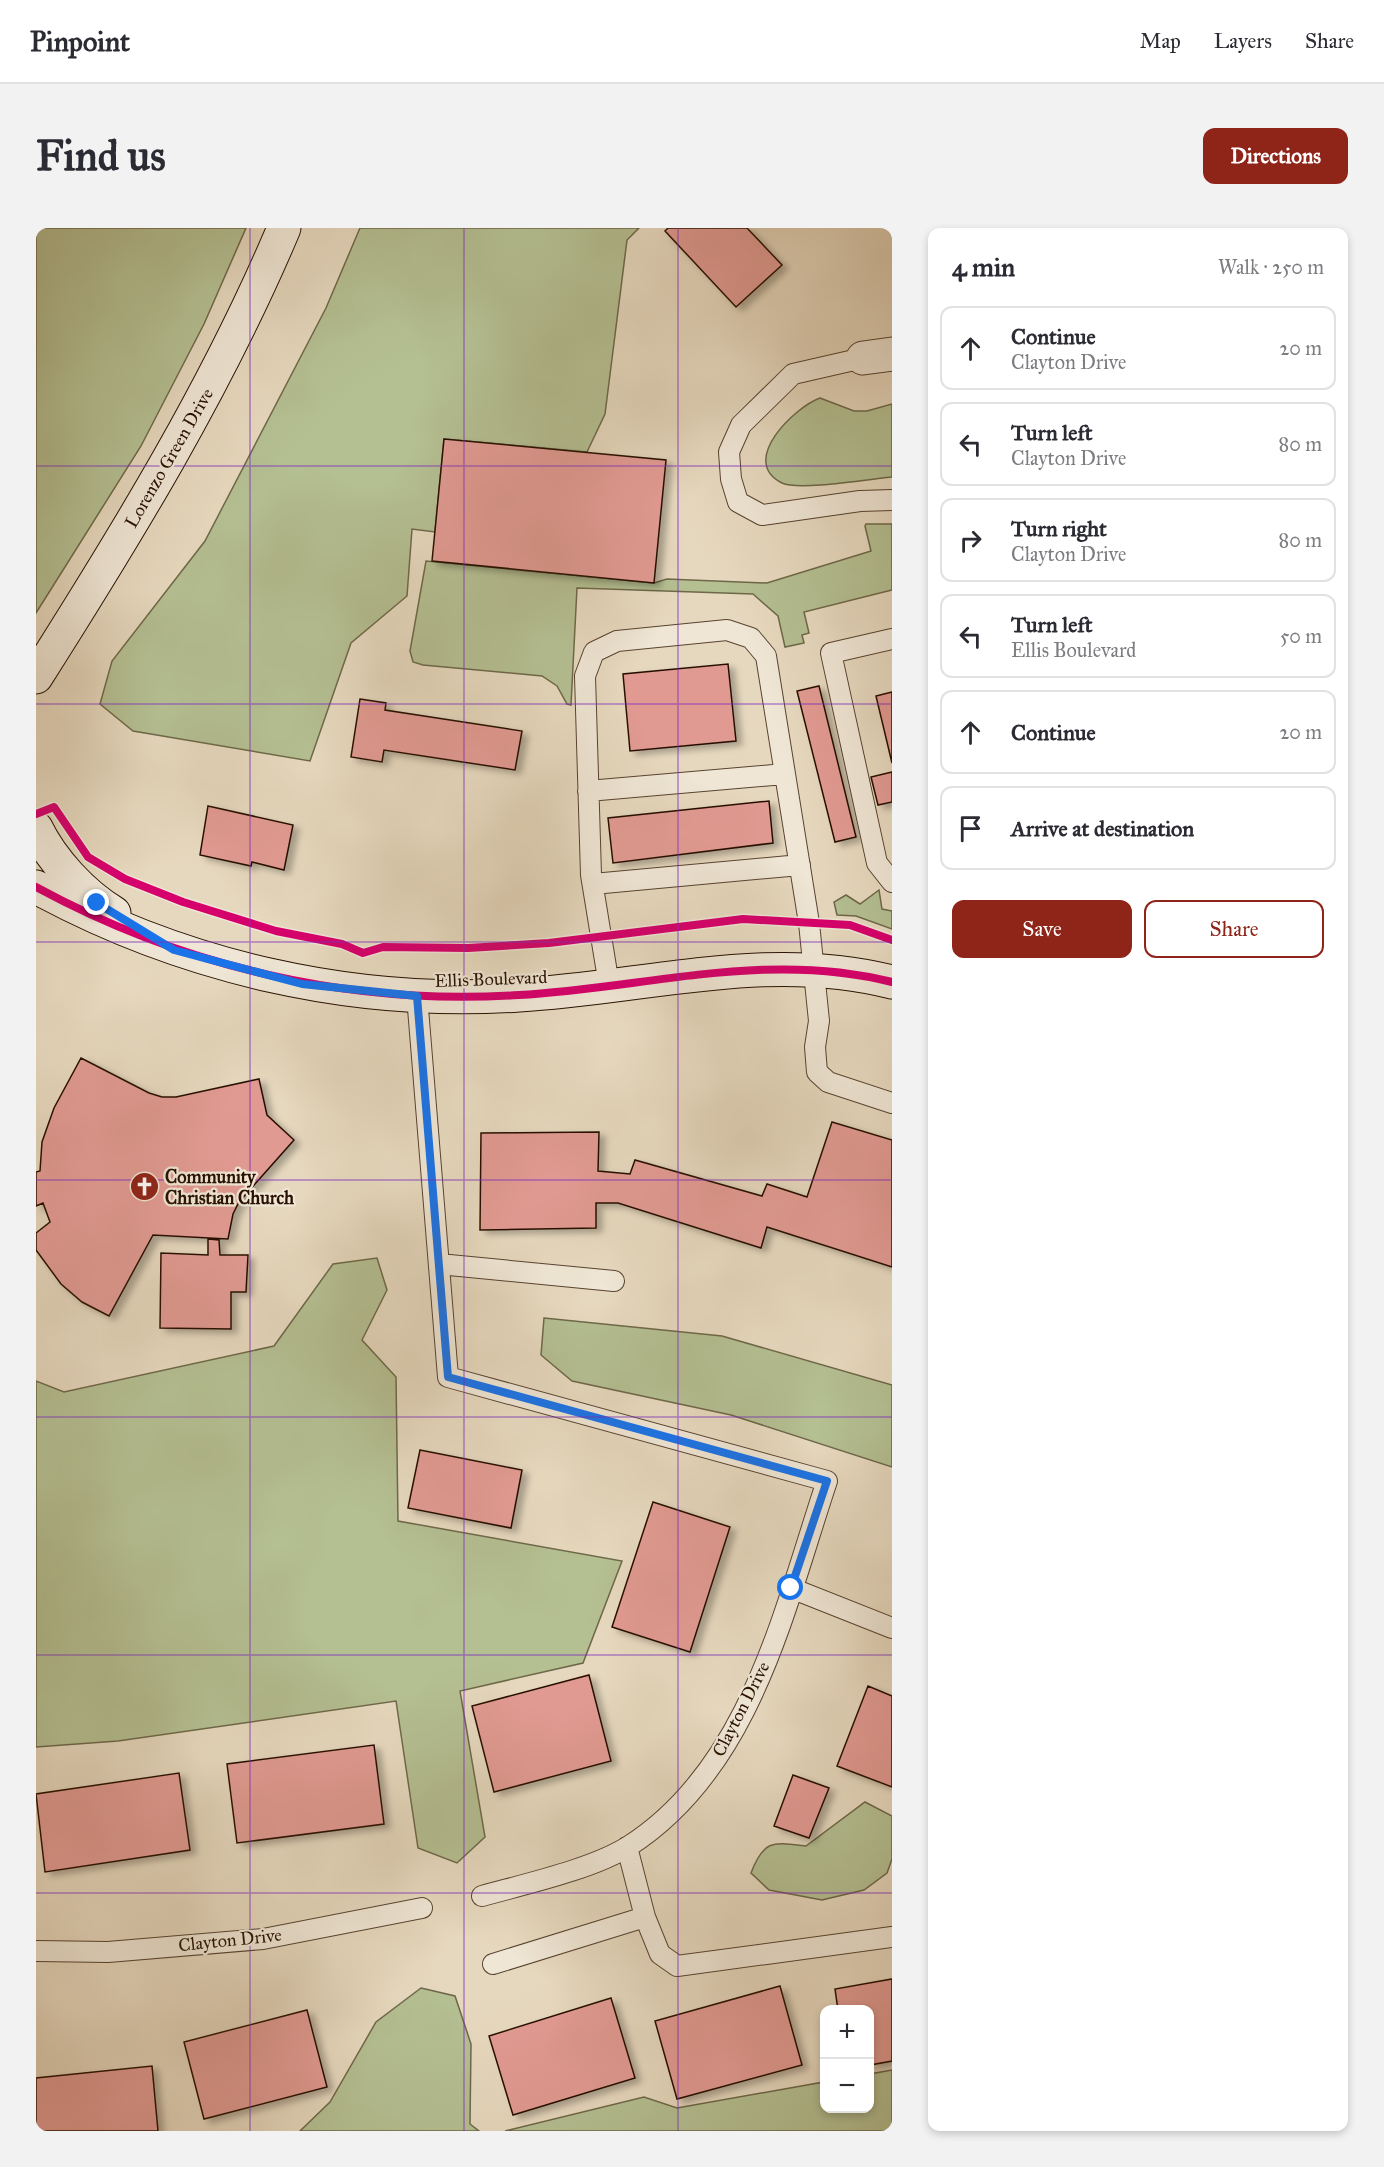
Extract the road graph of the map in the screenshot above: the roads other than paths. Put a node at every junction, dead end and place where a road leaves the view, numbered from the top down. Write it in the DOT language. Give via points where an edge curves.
graph roads {
  1 [pos="284,228"];
  2 [pos="878,356"];
  3 [pos="892,500"];
  4 [pos="892,639"];
  5 [pos="40,672"];
  6 [pos="785,774"];
  7 [pos="588,791"];
  8 [pos="36,828"];
  9 [pos="800,865"];
  10 [pos="892,882"];
  11 [pos="593,884"];
  12 [pos="36,887"];
  13 [pos="174,950"];
  14 [pos="815,971"];
  15 [pos="892,982"];
  16 [pos="609,985"];
  17 [pos="417,996"];
  18 [pos="892,1102"];
  19 [pos="439,1264"];
  20 [pos="614,1281"];
  21 [pos="791,1588"];
  22 [pos="892,1628"];
  23 [pos="627,1847"];
  24 [pos="482,1896"];
  25 [pos="422,1908"];
  26 [pos="645,1917"];
  27 [pos="892,1936"];
  28 [pos="36,1951"];
  29 [pos="493,1964"];
  1 -- 5 [label="main road, Lorenzo Green Drive" via="252,305 196,413"];
  2 -- 3 [label="lane" via="794,374 741,425 729,452 731,479 738,502 762,514"];
  4 -- 10 [label="lane" via="831,653 877,863"];
  6 -- 7 [label="lane"];
  6 -- 7 [label="lane" via="766,656 751,638 728,630 617,641 594,652 585,675"];
  6 -- 9 [label="lane"];
  7 -- 11 [label="lane"];
  8 -- 13 [label="main road" via="54,858 97,903"];
  9 -- 11 [label="lane"];
  9 -- 14 [label="lane"];
  11 -- 16 [label="lane"];
  12 -- 13 [label="main road, Ellis Boulevard"];
  13 -- 17 [label="main road, Ellis Boulevard" via="302,984"];
  14 -- 15 [label="main road, Ellis Boulevard"];
  14 -- 16 [label="main road, Ellis Boulevard" via="753,968"];
  14 -- 18 [label="lane" via="819,1021 817,1072 828,1082"];
  16 -- 17 [label="main road, Ellis Boulevard" via="519,996"];
  17 -- 19 [label="lane, Clayton Drive"];
  19 -- 20 [label="lane"];
  19 -- 21 [label="lane, Clayton Drive" via="448,1377 827,1481"];
  21 -- 22 [label="lane"];
  21 -- 23 [label="lane, Clayton Drive" via="761,1677 717,1758 669,1816"];
  23 -- 24 [label="lane, Clayton Drive" via="573,1870"];
  23 -- 26 [label="lane"];
  25 -- 28 [label="lane, Clayton Drive" via="263,1939 108,1952"];
  26 -- 27 [label="lane" via="660,1954 677,1966"];
  26 -- 29 [label="lane"];
}
